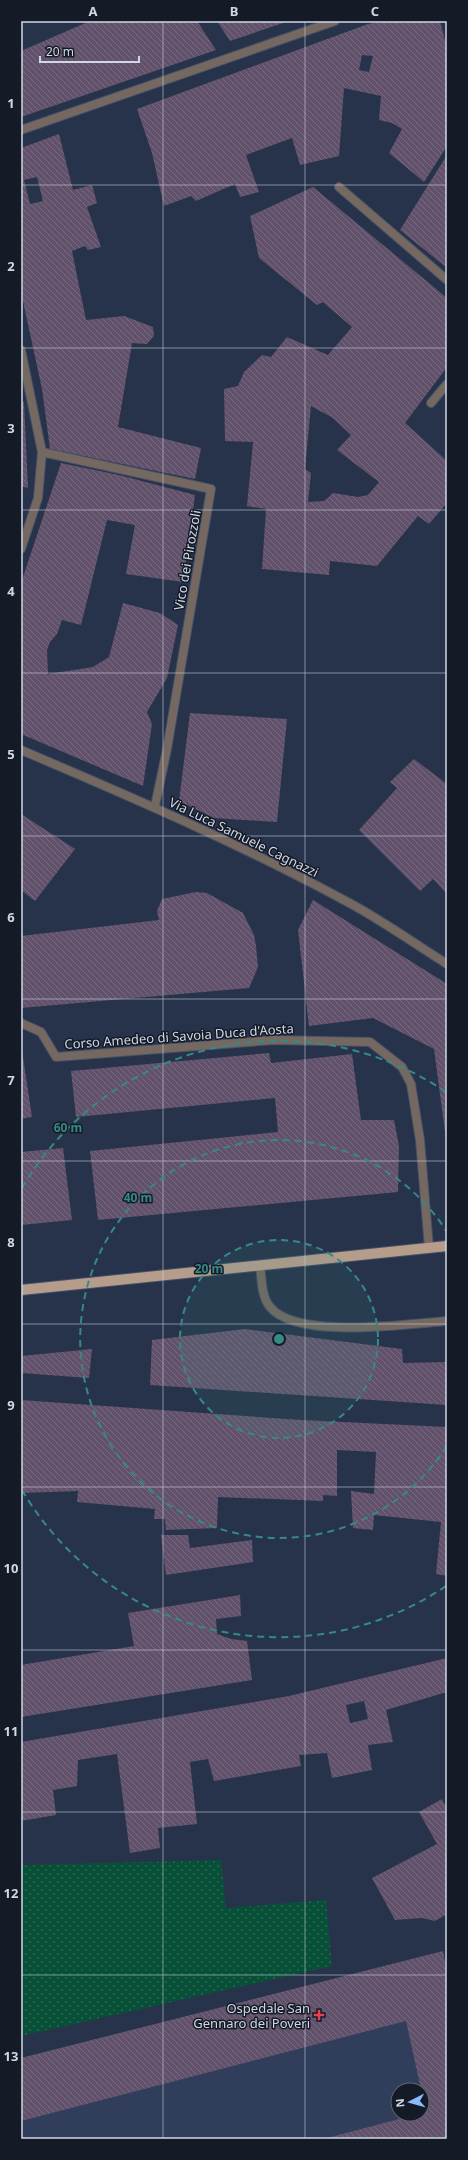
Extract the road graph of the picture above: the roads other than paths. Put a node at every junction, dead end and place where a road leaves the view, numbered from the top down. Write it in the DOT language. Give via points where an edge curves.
graph roads {
  1 [pos="335,21"];
  2 [pos="21,130"];
  3 [pos="339,187"];
  4 [pos="447,280"];
  5 [pos="21,350"];
  6 [pos="447,384"];
  7 [pos="431,403"];
  8 [pos="42,452"];
  9 [pos="21,549"];
  10 [pos="21,750"];
  11 [pos="155,806"];
  12 [pos="447,964"];
  13 [pos="21,1023"];
  14 [pos="447,1246"];
  15 [pos="429,1248"];
  16 [pos="260,1266"];
  17 [pos="21,1290"];
  18 [pos="447,1321"];
  1 -- 2 [label="street"];
  3 -- 4 [label="street"];
  5 -- 8 [label="street"];
  6 -- 7 [label="street"];
  8 -- 9 [label="street" via="38,498"];
  8 -- 11 [label="street, Vico dei Pirozzoli" via="211,489"];
  10 -- 11 [label="street, Via Luca Samuele Cagnazzi"];
  11 -- 12 [label="street, Via Luca Samuele Cagnazzi" via="356,907"];
  13 -- 15 [label="street, Corso Amedeo di Savoia Duca d'Aosta" via="41,1032 56,1057 274,1040 370,1042 402,1067 412,1084 420,1140"];
  14 -- 15 [label="main road"];
  15 -- 16 [label="main road"];
  16 -- 17 [label="main road"];
  16 -- 18 [label="street" via="265,1298 271,1307 278,1314 298,1322 327,1328"];
}
